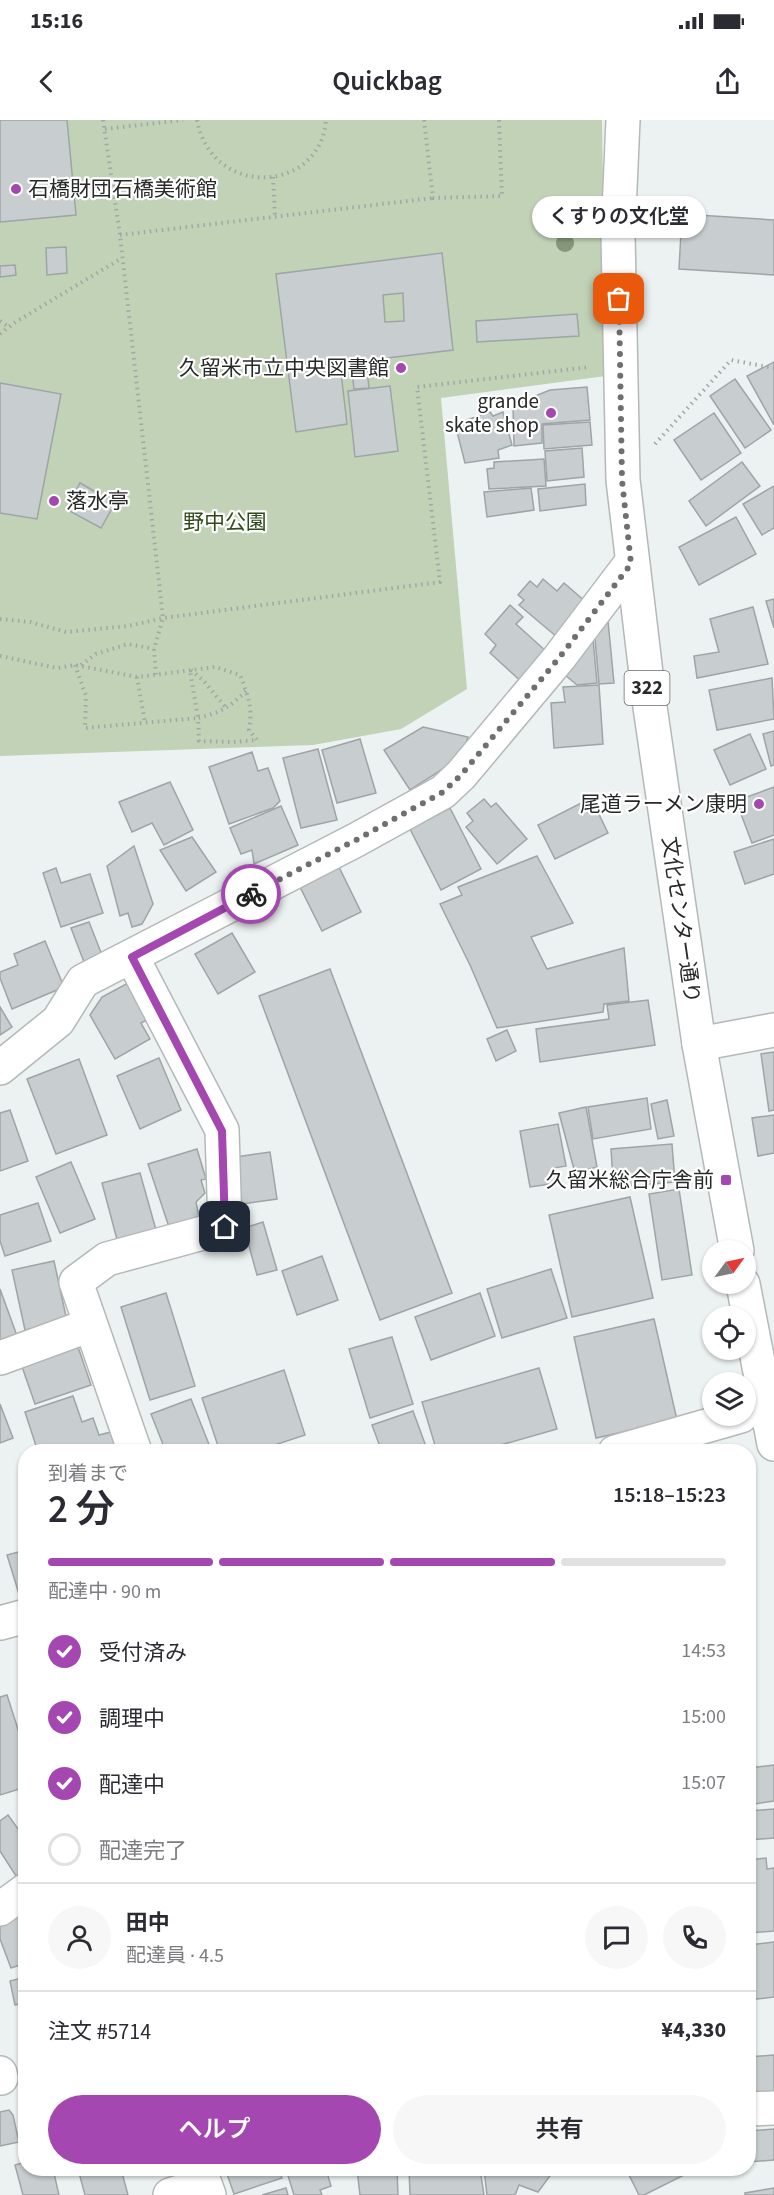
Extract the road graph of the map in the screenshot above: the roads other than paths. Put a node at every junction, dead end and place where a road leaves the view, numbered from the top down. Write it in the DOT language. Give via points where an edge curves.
graph roads {
  1 [pos="623,120"];
  2 [pos="631,564"];
  3 [pos="132,957"];
  4 [pos="774,1030"];
  5 [pos="699,1044"];
  6 [pos="0,1068"];
  7 [pos="734,1240"];
  8 [pos="744,1294"];
  9 [pos="90,1325"];
  10 [pos="0,1358"];
  11 [pos="758,1398"];
  12 [pos="132,1444"];
  13 [pos="636,1444"];
  14 [pos="774,1444"];
  15 [pos="18,1618"];
  16 [pos="0,1623"];
  17 [pos="18,1896"];
  18 [pos="0,1909"];
  19 [pos="774,2108"];
  20 [pos="756,2109"];
  21 [pos="170,2195"];
  22 [pos="209,2195"];
  1 -- 2 [label="main road, 文化センター通り / 322" via="618,234 622,480"];
  2 -- 3 [label="main road" via="552,667 443,792"];
  2 -- 5 [label="main road, 文化センター通り / 322"];
  3 -- 6 [label="main road" via="83,981 58,1021"];
  3 -- 9 [label="main road" via="222,1131 225,1227 107,1259 76,1282"];
  4 -- 5 [label="main road"];
  5 -- 7 [label="main road, 文化センター通り / 322"];
  8 -- 11 [label="main road"];
  9 -- 10 [label="main road"];
  9 -- 12 [label="main road"];
  11 -- 13 [label="main road"];
  11 -- 14 [label="main road"];
  15 -- 16 [label="main road"];
  17 -- 18 [label="main road"];
  19 -- 20 [label="main road"];
  21 -- 22 [label="main road" via="205,2184"];
}
